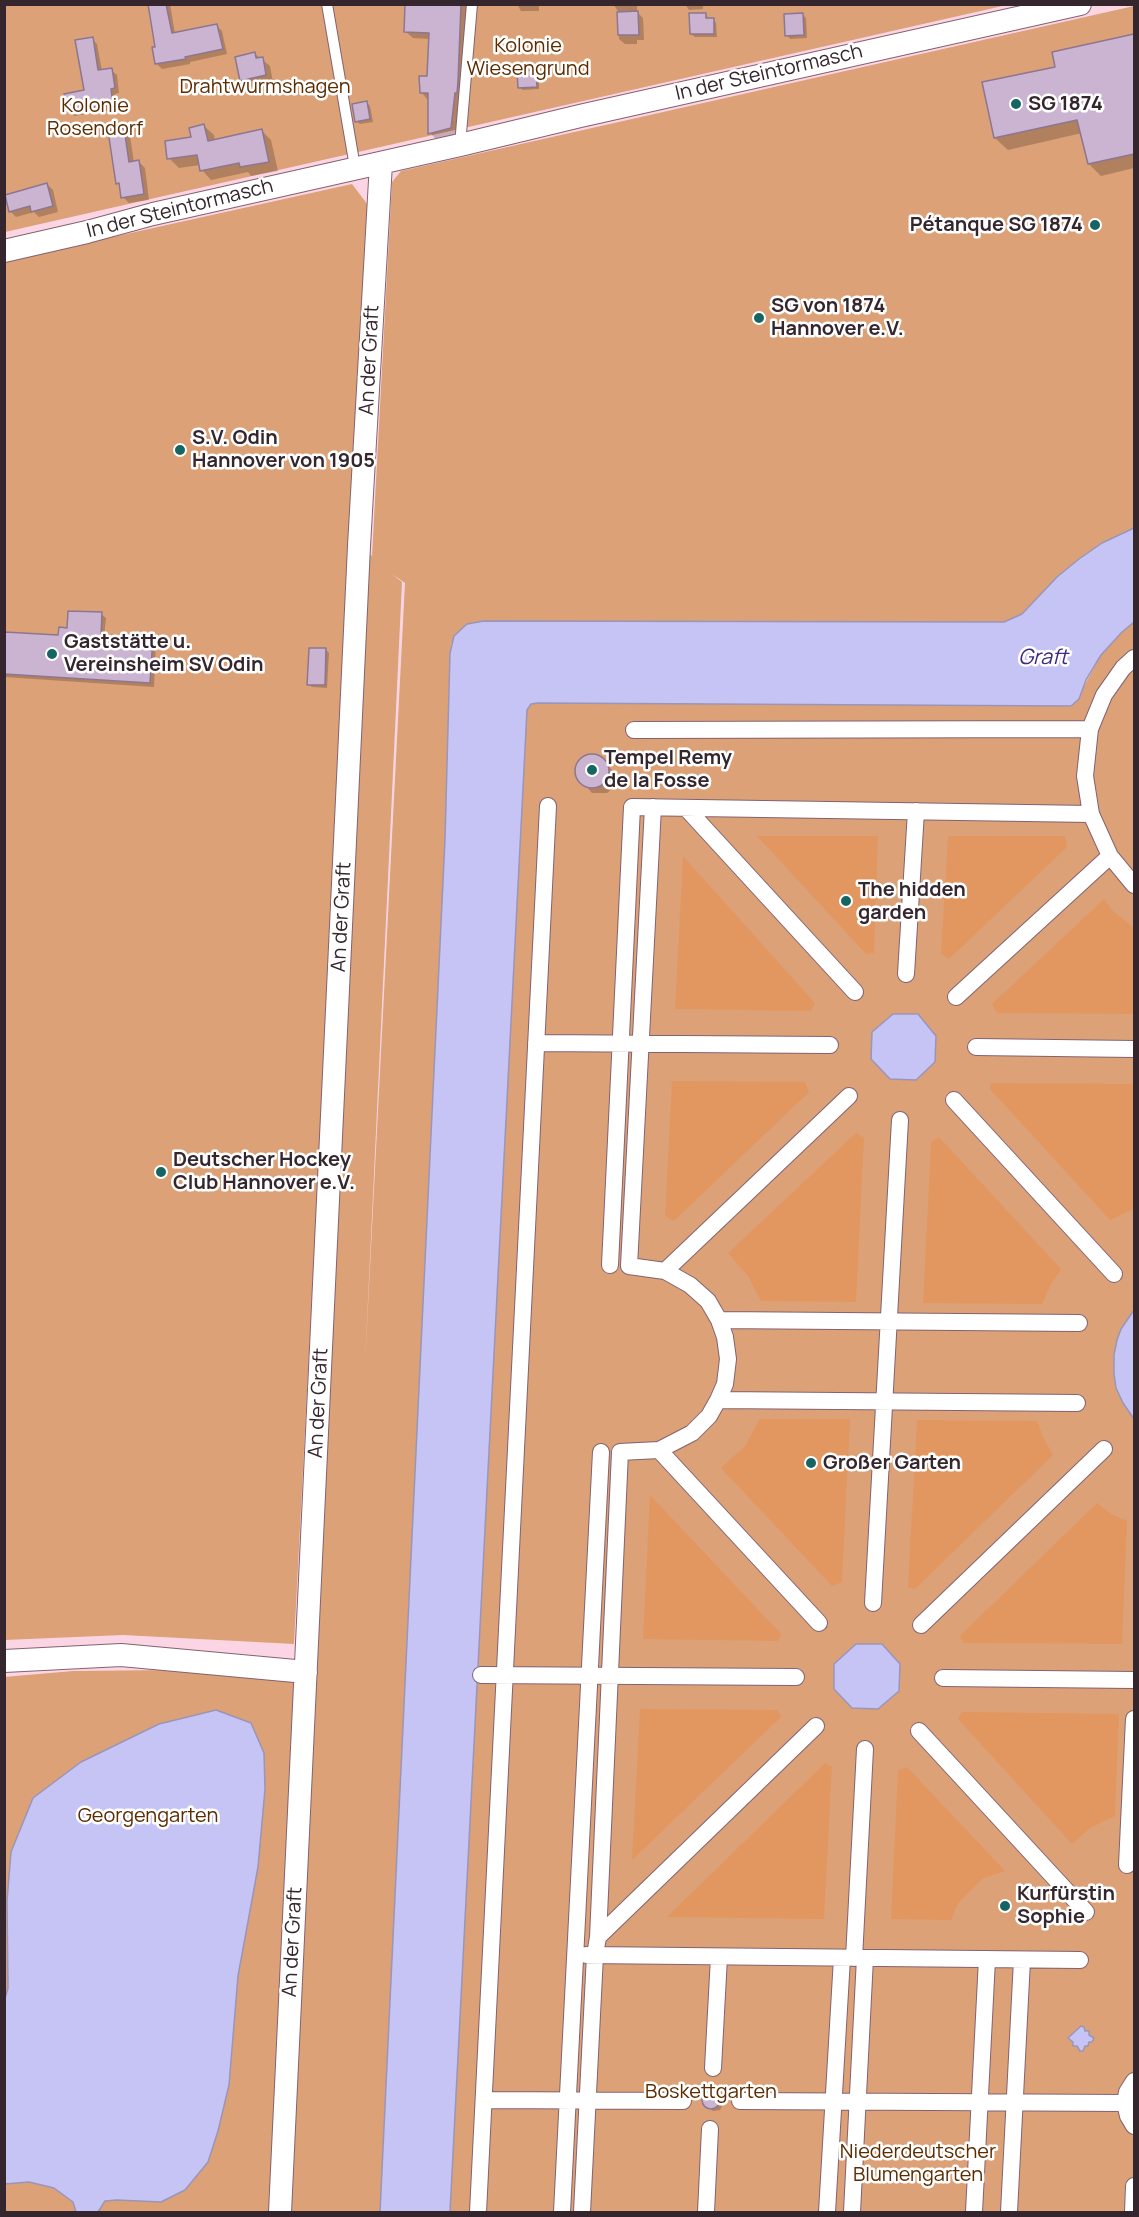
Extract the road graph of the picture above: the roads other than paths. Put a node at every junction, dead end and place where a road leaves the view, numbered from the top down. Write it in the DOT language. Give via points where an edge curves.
graph roads {
  1 [pos="327,4"];
  2 [pos="472,4"];
  3 [pos="1080,4"];
  4 [pos="460,145"];
  5 [pos="381,163"];
  6 [pos="356,168"];
  7 [pos="4,251"];
  8 [pos="1134,658"];
  9 [pos="1090,729"];
  10 [pos="634,730"];
  11 [pos="548,806"];
  12 [pos="653,807"];
  13 [pos="686,808"];
  14 [pos="916,812"];
  15 [pos="1091,814"];
  16 [pos="1110,856"];
  17 [pos="1134,885"];
  18 [pos="906,974"];
  19 [pos="855,992"];
  20 [pos="956,997"];
  21 [pos="536,1043"];
  22 [pos="621,1044"];
  23 [pos="640,1044"];
  24 [pos="830,1045"];
  25 [pos="976,1047"];
  26 [pos="1134,1049"];
  27 [pos="849,1096"];
  28 [pos="954,1100"];
  29 [pos="900,1120"];
  30 [pos="610,1265"];
  31 [pos="665,1271"];
  32 [pos="1114,1274"];
  33 [pos="719,1320"];
  34 [pos="888,1322"];
  35 [pos="1079,1323"];
  36 [pos="718,1400"];
  37 [pos="884,1402"];
  38 [pos="1077,1403"];
  39 [pos="1104,1449"];
  40 [pos="659,1450"];
  41 [pos="601,1452"];
  42 [pos="873,1603"];
  43 [pos="819,1623"];
  44 [pos="921,1625"];
  45 [pos="4,1661"];
  46 [pos="306,1672"];
  47 [pos="481,1675"];
  48 [pos="505,1675"];
  49 [pos="590,1676"];
  50 [pos="609,1676"];
  51 [pos="796,1677"];
  52 [pos="943,1678"];
  53 [pos="1134,1680"];
  54 [pos="1134,1719"];
  55 [pos="816,1726"];
  56 [pos="918,1731"];
  57 [pos="865,1749"];
  58 [pos="1127,1865"];
  59 [pos="1086,1912"];
  60 [pos="597,1937"];
  61 [pos="575,1955"];
  62 [pos="595,1955"];
  63 [pos="719,1957"];
  64 [pos="854,1958"];
  65 [pos="987,1959"];
  66 [pos="1022,1960"];
  67 [pos="1080,1960"];
  68 [pos="713,2068"];
  69 [pos="1134,2081"];
  70 [pos="484,2100"];
  71 [pos="568,2100"];
  72 [pos="588,2100"];
  73 [pos="683,2101"];
  74 [pos="740,2101"];
  75 [pos="834,2102"];
  76 [pos="858,2102"];
  77 [pos="979,2102"];
  78 [pos="1015,2103"];
  79 [pos="1125,2103"];
  80 [pos="1134,2126"];
  81 [pos="710,2129"];
  82 [pos="1134,2186"];
  83 [pos="280,2212"];
  84 [pos="478,2212"];
  85 [pos="562,2212"];
  86 [pos="582,2212"];
  87 [pos="706,2212"];
  88 [pos="827,2212"];
  89 [pos="852,2212"];
  90 [pos="974,2212"];
  91 [pos="1009,2212"];
  92 [pos="1133,2212"];
  1 -- 6 [label="lane"];
  2 -- 4 [label="lane"];
  3 -- 4 [label="street, In der Steintormasch"];
  4 -- 5 [label="street, In der Steintormasch"];
  5 -- 6 [label="street, In der Steintormasch"];
  5 -- 46 [label="street, An der Graft"];
  6 -- 7 [label="street, In der Steintormasch"];
  8 -- 9 [label="street" via="1104,695"];
  9 -- 10 [label="street"];
  9 -- 15 [label="street" via="1085,776"];
  11 -- 21 [label="street"];
  12 -- 13 [label="street"];
  12 -- 22 [label="street" via="632,807"];
  12 -- 23 [label="street"];
  13 -- 14 [label="street"];
  13 -- 19 [label="street"];
  14 -- 15 [label="street"];
  14 -- 18 [label="street"];
  15 -- 16 [label="street"];
  16 -- 17 [label="street"];
  16 -- 20 [label="street"];
  21 -- 22 [label="street"];
  21 -- 48 [label="street"];
  22 -- 23 [label="street"];
  22 -- 30 [label="street"];
  23 -- 24 [label="street"];
  23 -- 31 [label="street" via="629,1266"];
  25 -- 26 [label="street"];
  27 -- 31 [label="street"];
  28 -- 32 [label="street"];
  29 -- 34 [label="street"];
  31 -- 33 [label="street" via="708,1301"];
  33 -- 34 [label="street"];
  33 -- 36 [label="street" via="728,1359 725,1384"];
  34 -- 35 [label="street"];
  34 -- 37 [label="street"];
  36 -- 37 [label="street"];
  36 -- 40 [label="street" via="692,1433"];
  37 -- 38 [label="street"];
  37 -- 42 [label="street"];
  39 -- 44 [label="street"];
  40 -- 43 [label="street"];
  40 -- 50 [label="street" via="620,1452"];
  41 -- 49 [label="street"];
  45 -- 46 [label="street" via="121,1655"];
  46 -- 83 [label="street, An der Graft"];
  47 -- 48 [label="street"];
  48 -- 49 [label="street"];
  48 -- 70 [label="street"];
  49 -- 50 [label="street"];
  49 -- 61 [label="street"];
  50 -- 51 [label="street"];
  50 -- 60 [label="street"];
  52 -- 53 [label="street"];
  54 -- 58 [label="street"];
  55 -- 60 [label="street"];
  56 -- 59 [label="street"];
  57 -- 64 [label="street"];
  60 -- 62 [label="street"];
  61 -- 62 [label="street"];
  61 -- 71 [label="street"];
  62 -- 63 [label="street"];
  62 -- 72 [label="street"];
  63 -- 64 [label="street"];
  63 -- 68 [label="street"];
  64 -- 65 [label="street"];
  64 -- 75 [label="street"];
  64 -- 76 [label="street"];
  65 -- 66 [label="street"];
  65 -- 77 [label="street"];
  66 -- 67 [label="street"];
  66 -- 78 [label="street"];
  69 -- 79 [label="street"];
  70 -- 71 [label="street"];
  70 -- 84 [label="street"];
  71 -- 72 [label="street"];
  71 -- 85 [label="street"];
  72 -- 73 [label="street"];
  72 -- 86 [label="street"];
  74 -- 75 [label="street"];
  75 -- 76 [label="street"];
  75 -- 88 [label="street"];
  76 -- 77 [label="street"];
  76 -- 89 [label="street"];
  77 -- 78 [label="street"];
  77 -- 90 [label="street"];
  78 -- 79 [label="street"];
  78 -- 91 [label="street"];
  79 -- 80 [label="street"];
  81 -- 87 [label="street"];
  82 -- 92 [label="street"];
}
